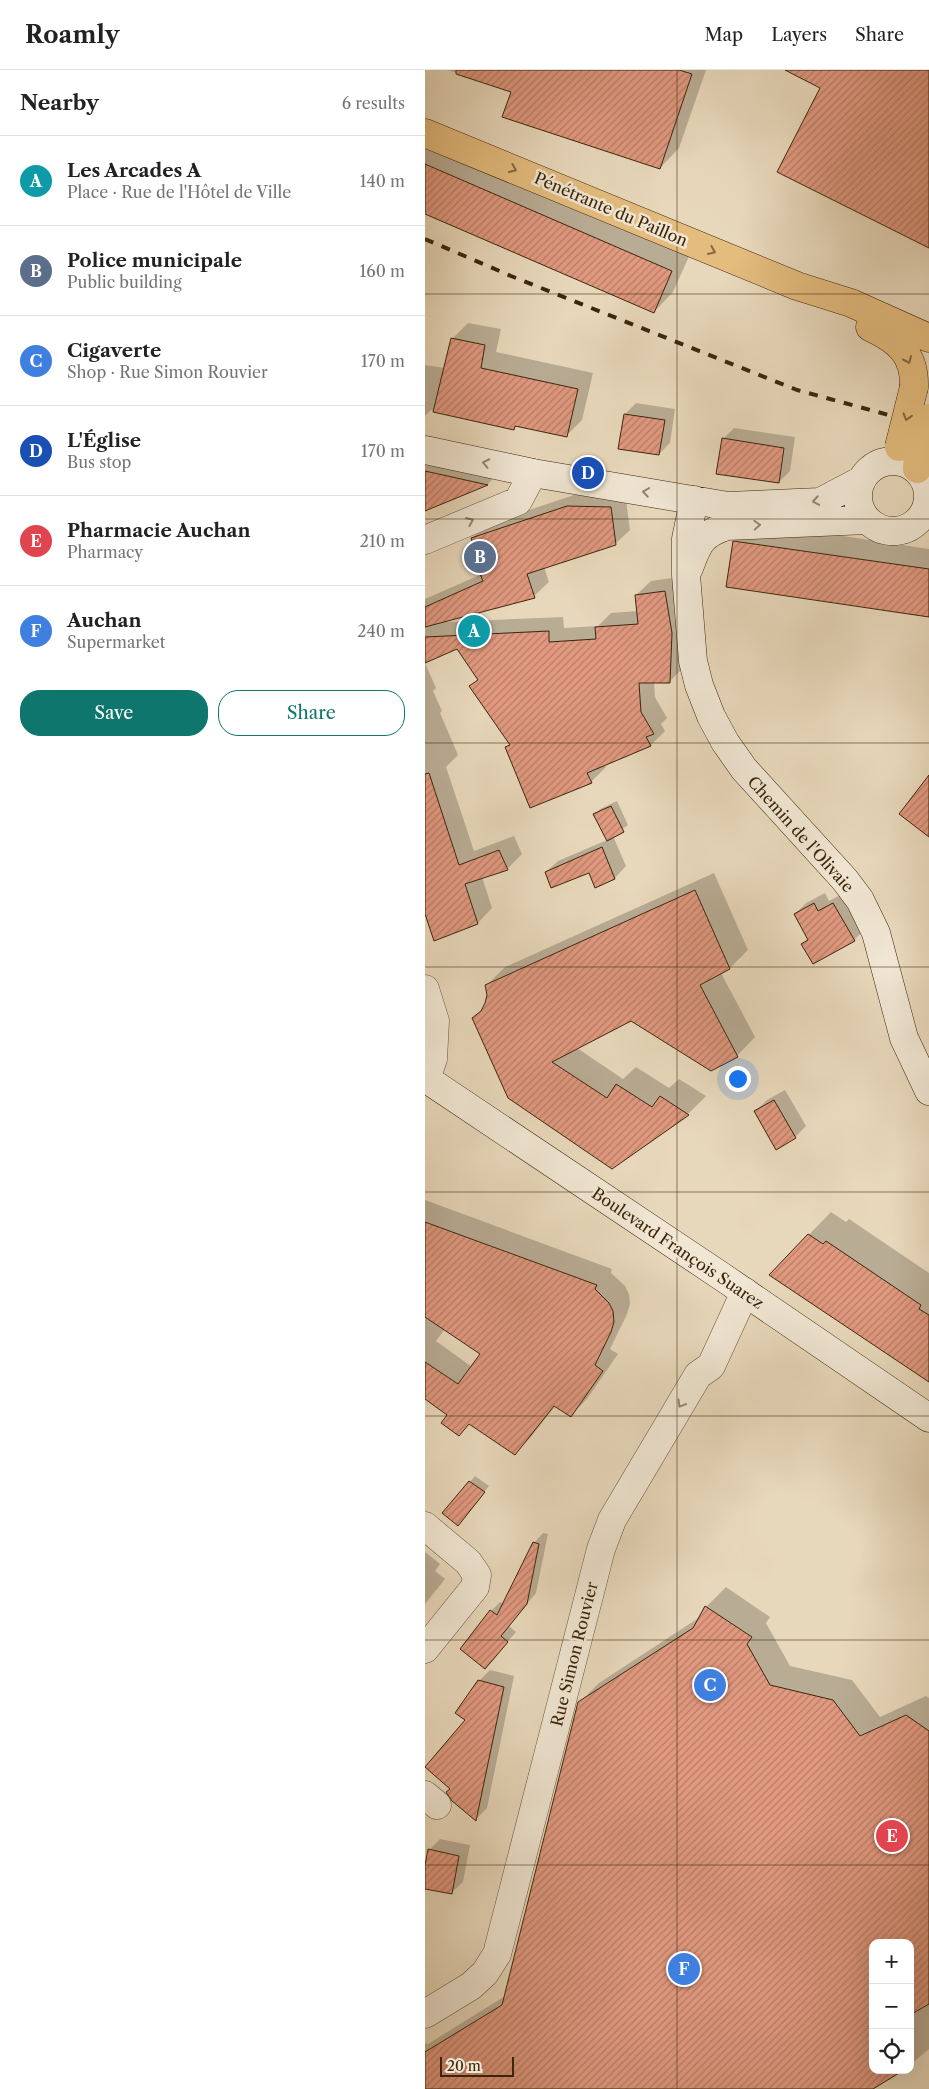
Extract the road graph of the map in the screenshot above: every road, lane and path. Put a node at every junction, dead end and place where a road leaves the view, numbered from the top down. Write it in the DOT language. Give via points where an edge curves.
graph roads {
  1 [pos="425,133"];
  2 [pos="797,286"];
  3 [pos="929,338"];
  4 [pos="929,418"];
  5 [pos="425,450"];
  6 [pos="914,467"];
  7 [pos="533,473"];
  8 [pos="860,481"];
  9 [pos="694,500"];
  10 [pos="867,520"];
  11 [pos="918,529"];
  12 [pos="425,540"];
  13 [pos="686,576"];
  14 [pos="425,989"];
  15 [pos="425,1079"];
  16 [pos="929,1092"];
  17 [pos="745,1292"];
  18 [pos="929,1418"];
  19 [pos="425,1526"];
  20 [pos="425,1649"];
  21 [pos="425,2014"];
  1 -- 2 [label="main road, Pénétrante du Paillon, one-way"];
  2 -- 3 [label="main road" via="851,303"];
  2 -- 6 [label="main road, one-way, bridge" via="842,315 890,336 910,362 914,376"];
  4 -- 6 [label="main road, bridge"];
  7 -- 5 [label="street, one-way"];
  6 -- 8 [label="street" via="874,466"];
  6 -- 11 [label="street" via="929,496 922,516 915,524"];
  9 -- 7 [label="street, one-way"];
  12 -- 7 [label="street, one-way" via="518,502"];
  8 -- 9 [label="street, one-way" via="820,502 728,506"];
  8 -- 10 [label="street" via="858,502"];
  9 -- 13 [label="street, Chemin de l'Olivaie" via="686,539"];
  10 -- 11 [label="street" via="885,531"];
  13 -- 10 [label="street, Chemin de l'Olivaie, one-way" via="697,547 709,532 727,526"];
  13 -- 16 [label="street, Chemin de l'Olivaie" via="693,661 711,716 743,769 860,900 876,933 904,1038"];
  14 -- 15 [label="street" via="435,1020 433,1059"];
  15 -- 17 [label="street, Boulevard François Suarez"];
  17 -- 18 [label="street, Boulevard François Suarez"];
  17 -- 21 [label="street, Rue Simon Rouvier, one-way" via="711,1366 698,1375 621,1526 601,1549 497,1954 485,1973 471,1986"];
  19 -- 20 [label="street" via="468,1562 477,1575 475,1588"];
}
